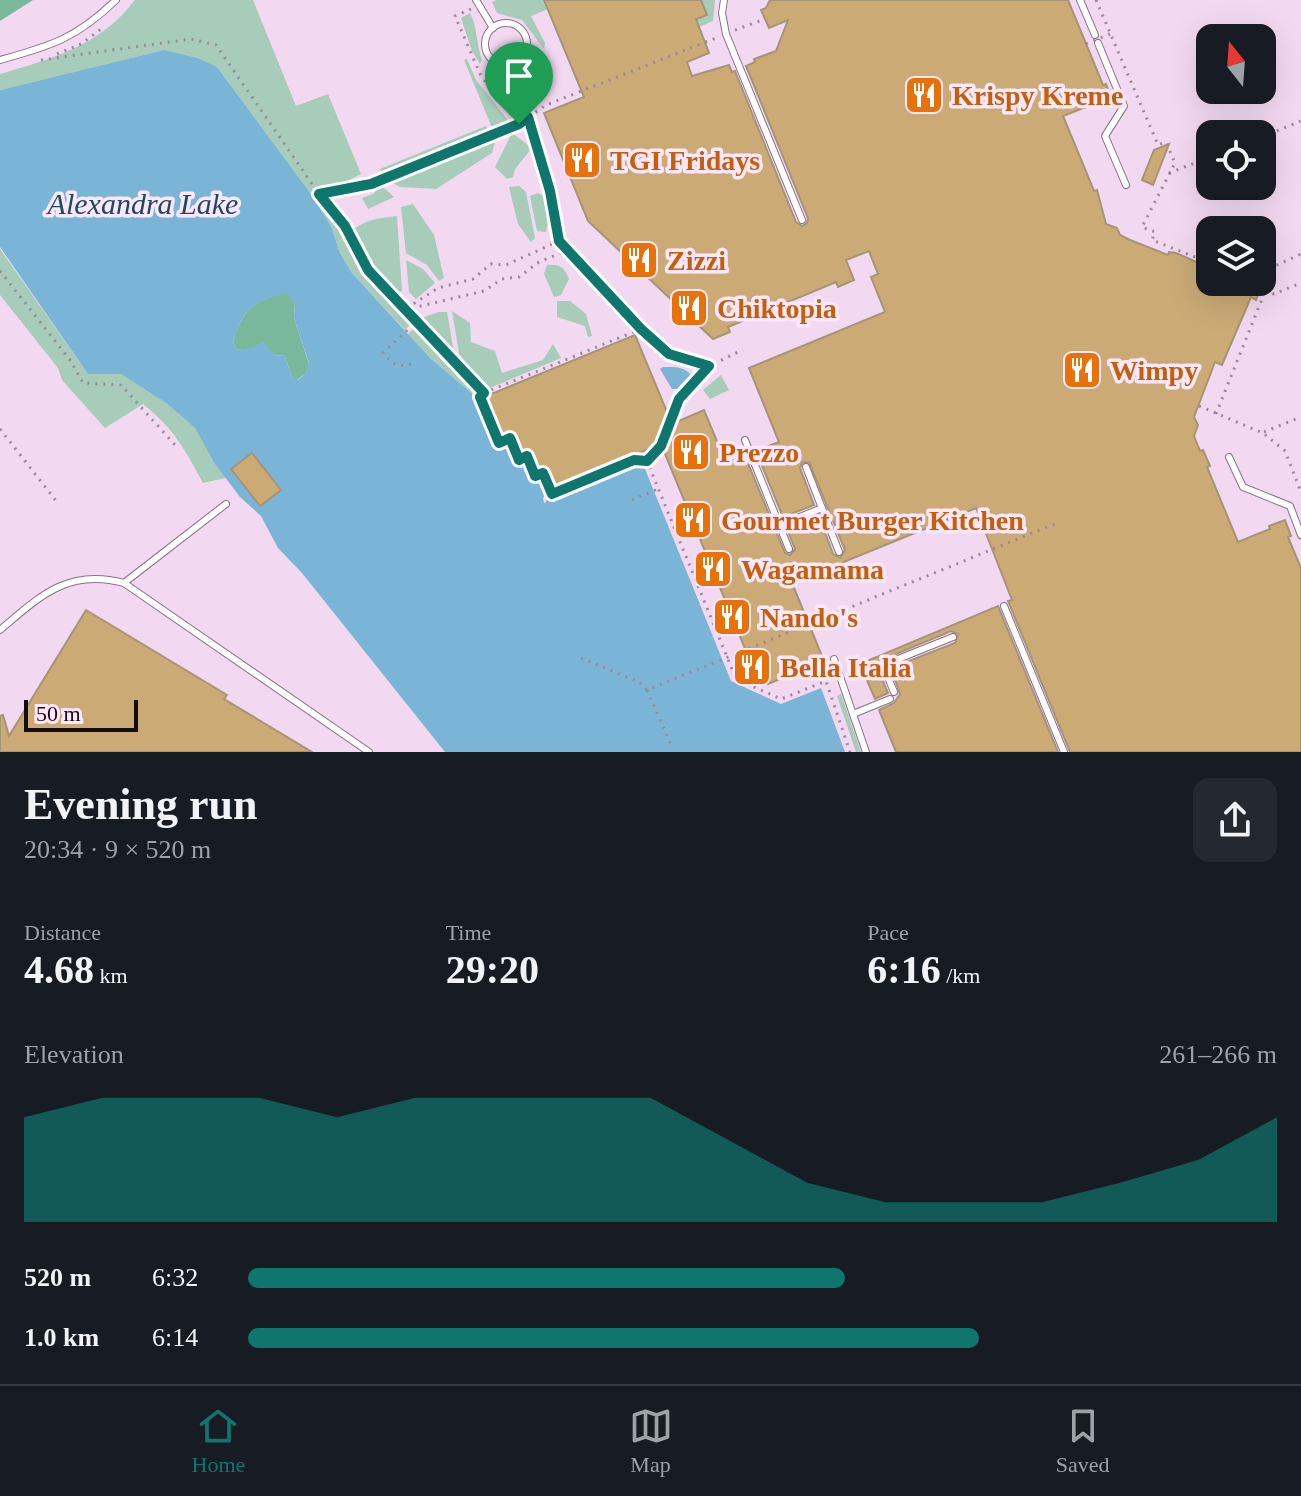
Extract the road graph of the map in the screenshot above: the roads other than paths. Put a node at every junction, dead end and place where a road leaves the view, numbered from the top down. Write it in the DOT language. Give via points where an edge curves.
graph roads {
  1 [pos="116,0"];
  2 [pos="724,0"];
  3 [pos="1080,0"];
  4 [pos="477,3"];
  5 [pos="493,28"];
  6 [pos="1095,35"];
  7 [pos="1098,43"];
  8 [pos="0,60"];
  9 [pos="1126,185"];
  10 [pos="802,220"];
  11 [pos="745,440"];
  12 [pos="1229,457"];
  13 [pos="806,467"];
  14 [pos="226,504"];
  15 [pos="822,508"];
  16 [pos="780,525"];
  17 [pos="1301,535"];
  18 [pos="789,549"];
  19 [pos="839,552"];
  20 [pos="124,583"];
  21 [pos="1004,606"];
  22 [pos="0,630"];
  23 [pos="953,637"];
  24 [pos="834,659"];
  25 [pos="853,714"];
  26 [pos="369,752"];
  27 [pos="866,752"];
  28 [pos="1064,752"];
  1 -- 8 [label="lane" via="59,43"];
  2 -- 10 [label="lane" via="726,34"];
  3 -- 6 [label="lane"];
  4 -- 5 [label="lane"];
  5 -- 5 [label="lane" via="504,24 521,30 527,48 520,60 506,65 489,57 485,42"];
  7 -- 9 [label="lane" via="1124,106 1105,136"];
  11 -- 16 [label="lane"];
  12 -- 17 [label="lane" via="1243,487 1290,506"];
  13 -- 15 [label="lane"];
  14 -- 20 [label="lane"];
  15 -- 16 [label="lane"];
  15 -- 19 [label="lane"];
  16 -- 18 [label="lane"];
  20 -- 22 [label="lane" via="87,578 58,586"];
  20 -- 26 [label="lane"];
  21 -- 28 [label="lane"];
  23 -- 25 [label="lane" via="883,665 892,695"];
  24 -- 25 [label="lane"];
  25 -- 27 [label="lane"];
}
